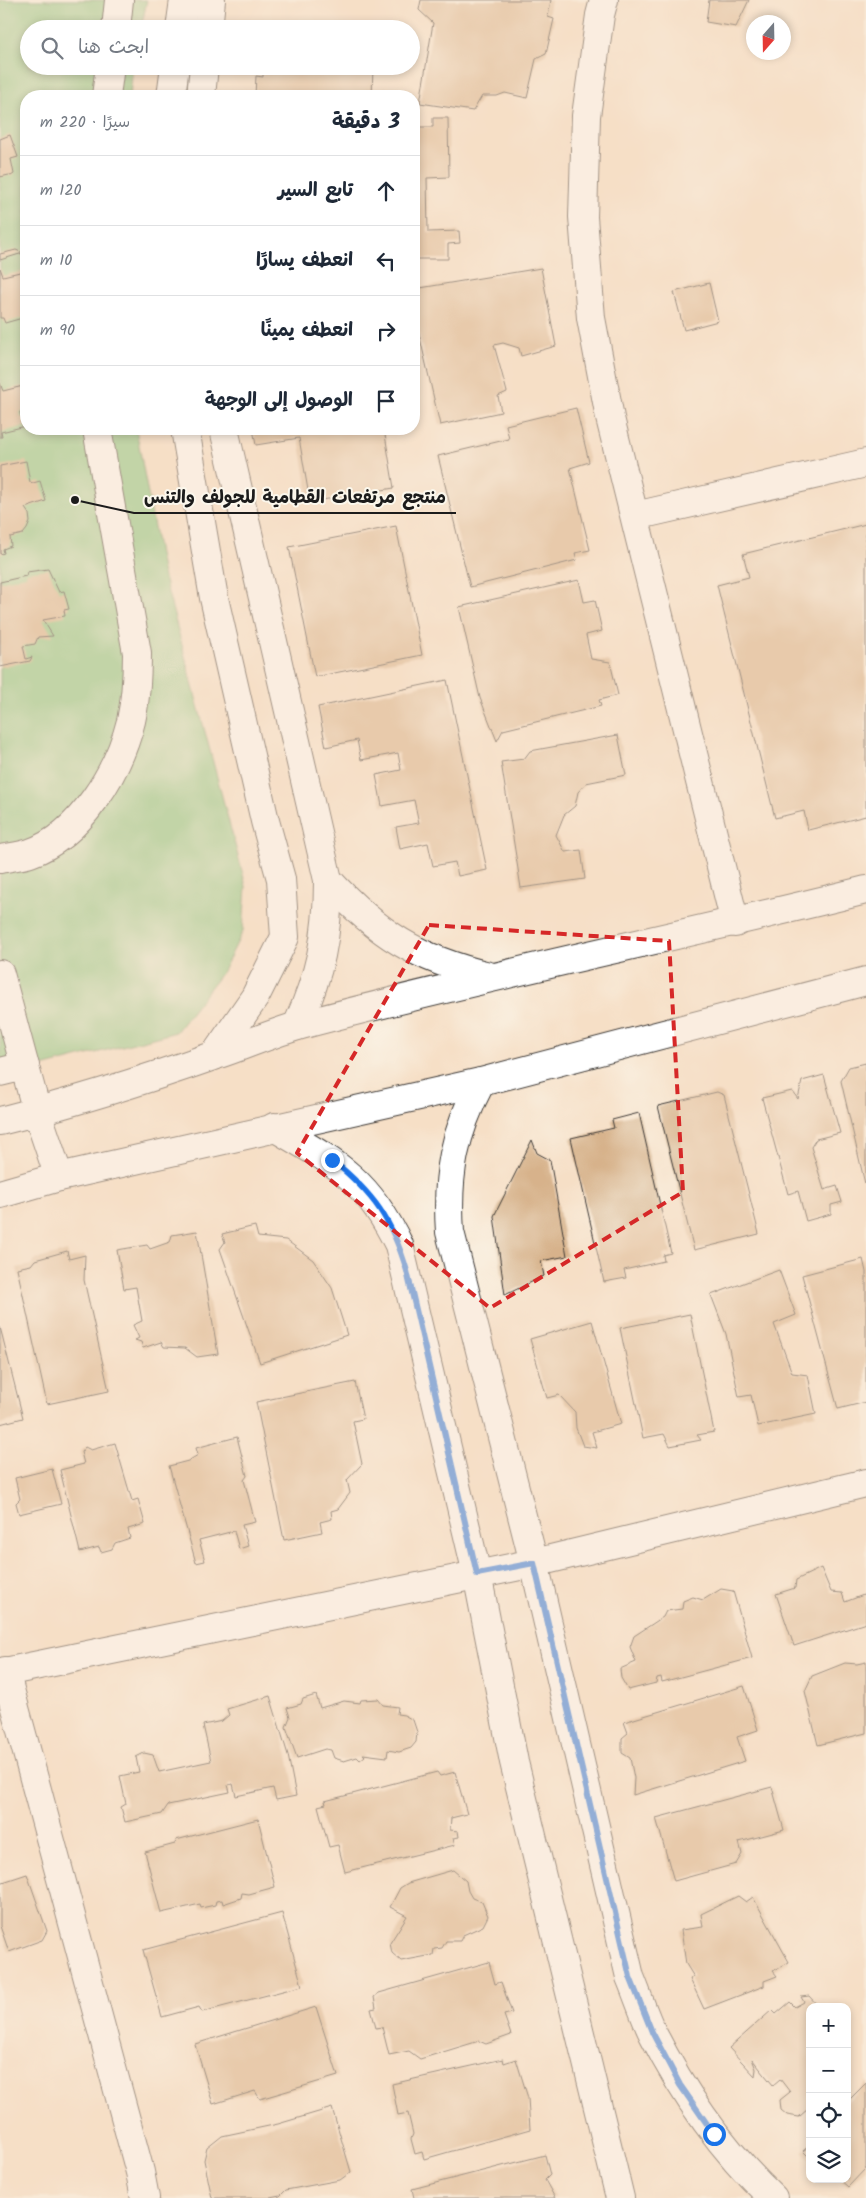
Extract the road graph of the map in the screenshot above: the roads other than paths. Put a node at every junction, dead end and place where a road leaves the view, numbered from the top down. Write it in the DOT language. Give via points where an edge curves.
graph roads {
  1 [pos="120,0"];
  2 [pos="184,0"];
  3 [pos="211,0"];
  4 [pos="604,0"];
  5 [pos="117,20"];
  6 [pos="181,20"];
  7 [pos="209,20"];
  8 [pos="109,75"];
  9 [pos="174,75"];
  10 [pos="203,75"];
  11 [pos="107,90"];
  12 [pos="172,90"];
  13 [pos="202,90"];
  14 [pos="98,435"];
  15 [pos="185,435"];
  16 [pos="225,435"];
  17 [pos="866,463"];
  18 [pos="635,516"];
  19 [pos="0,859"];
  20 [pos="328,880"];
  21 [pos="866,890"];
  22 [pos="735,923"];
  23 [pos="0,974"];
  24 [pos="493,977"];
  25 [pos="866,981"];
  26 [pos="298,1026"];
  27 [pos="214,1056"];
  28 [pos="12,1069"];
  29 [pos="481,1082"];
  30 [pos="37,1112"];
  31 [pos="0,1121"];
  32 [pos="274,1127"];
  33 [pos="59,1176"];
  34 [pos="0,1194"];
  35 [pos="866,1483"];
  36 [pos="534,1563"];
  37 [pos="477,1574"];
  38 [pos="3,1672"];
  39 [pos="145,2198"];
  40 [pos="620,2198"];
  41 [pos="772,2198"];
  1 -- 5 [label="street"];
  2 -- 6 [label="street"];
  3 -- 7 [label="street"];
  4 -- 18 [label="street" via="586,116 583,217 591,318 610,418"];
  8 -- 11 [label="street"];
  9 -- 12 [label="street"];
  10 -- 13 [label="street"];
  14 -- 19 [label="street" via="137,653 136,688 130,722 120,755 84,814 59,838 30,853"];
  15 -- 27 [label="street" via="214,598 281,879 285,937 255,997"];
  16 -- 20 [label="street"];
  17 -- 18 [label="street"];
  18 -- 22 [label="street"];
  20 -- 24 [label="street" via="355,909 385,933 419,953 455,968"];
  20 -- 26 [label="street" via="328,918 323,955 313,991"];
  21 -- 22 [label="street"];
  22 -- 24 [label="street"];
  23 -- 28 [label="street"];
  24 -- 26 [label="street"];
  25 -- 29 [label="street"];
  26 -- 27 [label="street"];
  27 -- 30 [label="street"];
  28 -- 30 [label="street"];
  29 -- 32 [label="street"];
  29 -- 36 [label="street" via="466,1110 456,1140 450,1170 450,1232"];
  30 -- 31 [label="street"];
  30 -- 33 [label="street"];
  32 -- 33 [label="street"];
  32 -- 37 [label="street" via="332,1160 354,1178 388,1220 407,1271"];
  33 -- 34 [label="street"];
  35 -- 36 [label="street"];
  36 -- 37 [label="street"];
  36 -- 41 [label="street" via="630,1977 652,2032 680,2085 714,2134"];
  37 -- 38 [label="street"];
  37 -- 40 [label="street" via="514,1762"];
  38 -- 39 [label="street"];
}
